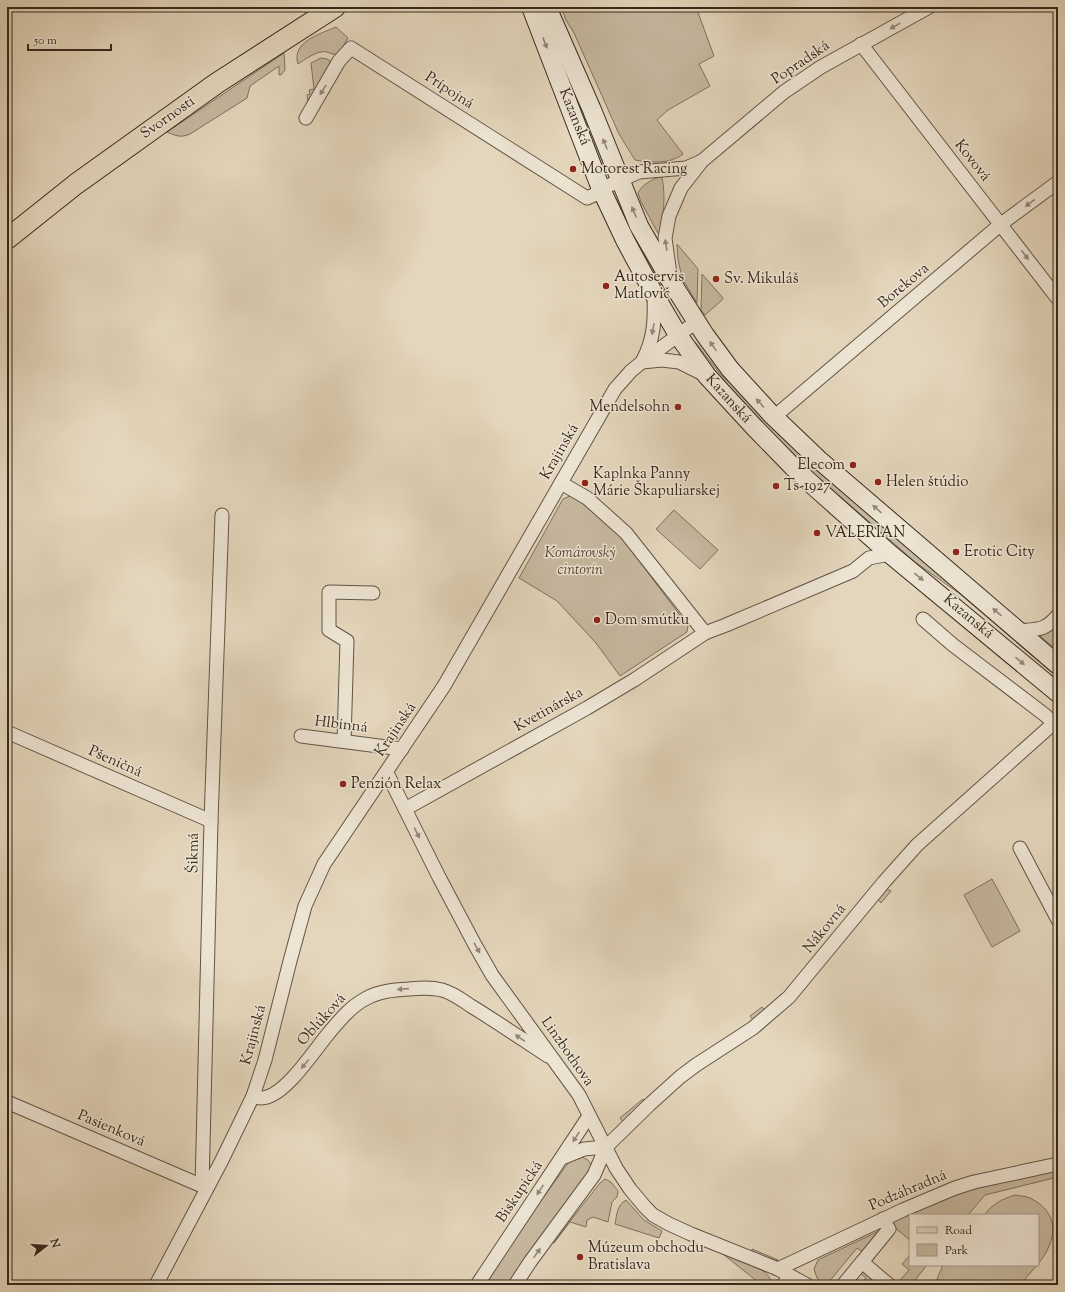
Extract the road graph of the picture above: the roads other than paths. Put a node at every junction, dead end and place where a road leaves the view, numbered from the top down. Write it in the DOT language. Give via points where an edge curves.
graph roads {
  1 [pos="335,7"];
  2 [pos="531,7"];
  3 [pos="547,7"];
  4 [pos="928,7"];
  5 [pos="861,44"];
  6 [pos="306,118"];
  7 [pos="702,161"];
  8 [pos="620,180"];
  9 [pos="1058,182"];
  10 [pos="601,189"];
  11 [pos="1002,224"];
  12 [pos="7,239"];
  13 [pos="672,283"];
  14 [pos="654,294"];
  15 [pos="1058,299"];
  16 [pos="696,322"];
  17 [pos="678,335"];
  18 [pos="642,362"];
  19 [pos="707,376"];
  20 [pos="774,417"];
  21 [pos="561,483"];
  22 [pos="222,515"];
  23 [pos="862,528"];
  24 [pos="890,554"];
  25 [pos="869,558"];
  26 [pos="373,593"];
  27 [pos="1058,615"];
  28 [pos="923,619"];
  29 [pos="1018,631"];
  30 [pos="705,632"];
  31 [pos="1058,665"];
  32 [pos="1058,693"];
  33 [pos="1057,723"];
  34 [pos="7,732"];
  35 [pos="301,736"];
  36 [pos="344,741"];
  37 [pos="402,749"];
  38 [pos="387,773"];
  39 [pos="405,809"];
  40 [pos="211,821"];
  41 [pos="1020,848"];
  42 [pos="1058,920"];
  43 [pos="552,1059"];
  44 [pos="253,1096"];
  45 [pos="7,1102"];
  46 [pos="589,1116"];
  47 [pos="606,1147"];
  48 [pos="562,1158"];
  49 [pos="1058,1164"];
  50 [pos="205,1187"];
  51 [pos="882,1219"];
  52 [pos="862,1262"];
  53 [pos="778,1269"];
  54 [pos="787,1280"];
  55 [pos="156,1285"];
  56 [pos="477,1285"];
  57 [pos="515,1285"];
  58 [pos="807,1285"];
  59 [pos="843,1285"];
  60 [pos="889,1285"];
  1 -- 12 [label="main road, Svornosti" via="217,83 76,184"];
  2 -- 10 [label="main road, Kazanská, one-way"];
  8 -- 3 [label="main road, Kazanská, one-way"];
  4 -- 5 [label="street, Popradská, one-way"];
  5 -- 7 [label="street, Popradská" via="784,92"];
  5 -- 11 [label="street, Kovová"];
  10 -- 6 [label="street, Prípojná, one-way" via="587,198 351,48 340,61"];
  7 -- 8 [label="street, Popradská" via="686,168 639,172"];
  13 -- 7 [label="street, Popradská, one-way" via="664,238 668,216 681,188"];
  8 -- 10 [label="street, Popradská"];
  13 -- 8 [label="main road, Kazanská, one-way" via="639,226"];
  9 -- 11 [label="street, Borekova, one-way"];
  10 -- 14 [label="main road, Kazanská"];
  11 -- 15 [label="street, Kovová, one-way"];
  11 -- 20 [label="street, Borekova"];
  13 -- 16 [label="main road, Kazanská"];
  14 -- 17 [label="main road, Kazanská"];
  14 -- 18 [label="street, one-way" via="654,328"];
  16 -- 17 [label="street, Krajinská"];
  20 -- 16 [label="main road, Kazanská, one-way" via="730,369"];
  17 -- 18 [label="street, Krajinská"];
  17 -- 19 [label="main road, Kazanská"];
  18 -- 19 [label="street" via="679,362"];
  18 -- 21 [label="street, Krajinská" via="615,389"];
  19 -- 23 [label="main road, Kazanská" via="793,467"];
  29 -- 20 [label="main road, Kazanská, one-way" via="818,459"];
  21 -- 30 [label="street" via="587,498 626,533"];
  21 -- 37 [label="street, Krajinská" via="444,686"];
  22 -- 40 [label="street, Šikmá"];
  23 -- 24 [label="main road, Kazanská"];
  23 -- 25 [label="street"];
  24 -- 25 [label="street, Kvetinárska"];
  24 -- 32 [label="main road, Kazanská, one-way"];
  25 -- 30 [label="street, Kvetinárska" via="853,571"];
  26 -- 36 [label="street" via="329,592 329,630 346,641"];
  27 -- 29 [label="street" via="1042,628"];
  28 -- 33 [label="street" via="953,645"];
  29 -- 31 [label="main road, Kazanská"];
  30 -- 39 [label="street, Kvetinárska" via="587,708"];
  33 -- 47 [label="street, Nákovná" via="917,845 789,997 753,1028 680,1077"];
  34 -- 40 [label="street, Pšeničná"];
  35 -- 36 [label="street, Hlbinná"];
  36 -- 37 [label="street, Hlbinná"];
  37 -- 38 [label="street, Krajinská"];
  38 -- 39 [label="street, Linzbothova"];
  38 -- 44 [label="street, Krajinská" via="324,864 304,906 265,1060"];
  39 -- 43 [label="street, Linzbothova, one-way" via="492,975"];
  40 -- 50 [label="street, Šikmá"];
  41 -- 42 [label="street"];
  43 -- 44 [label="street, Oblúková, one-way" via="448,992 435,989 388,990 366,998 352,1008 287,1084 266,1097"];
  43 -- 46 [label="street, Linzbothova" via="579,1094"];
  44 -- 50 [label="street, Krajinská"];
  45 -- 50 [label="street, Pasienková"];
  46 -- 47 [label="street, Linzbothova"];
  46 -- 48 [label="street, Biskupická, one-way"];
  47 -- 48 [label="street" via="584,1149"];
  47 -- 53 [label="street, Linzbothova" via="630,1189 653,1215 691,1234"];
  57 -- 47 [label="street, one-way" via="594,1176"];
  48 -- 56 [label="street, Biskupická, one-way"];
  49 -- 51 [label="street, Podzáhradná" via="961,1186"];
  50 -- 55 [label="street, Krajinská"];
  51 -- 52 [label="street" via="889,1230"];
  51 -- 53 [label="street, Podzáhradná"];
  52 -- 59 [label="street"];
  52 -- 60 [label="street"];
  53 -- 54 [label="street, Linzbothova"];
  54 -- 58 [label="street, Linzbothova"];
}
